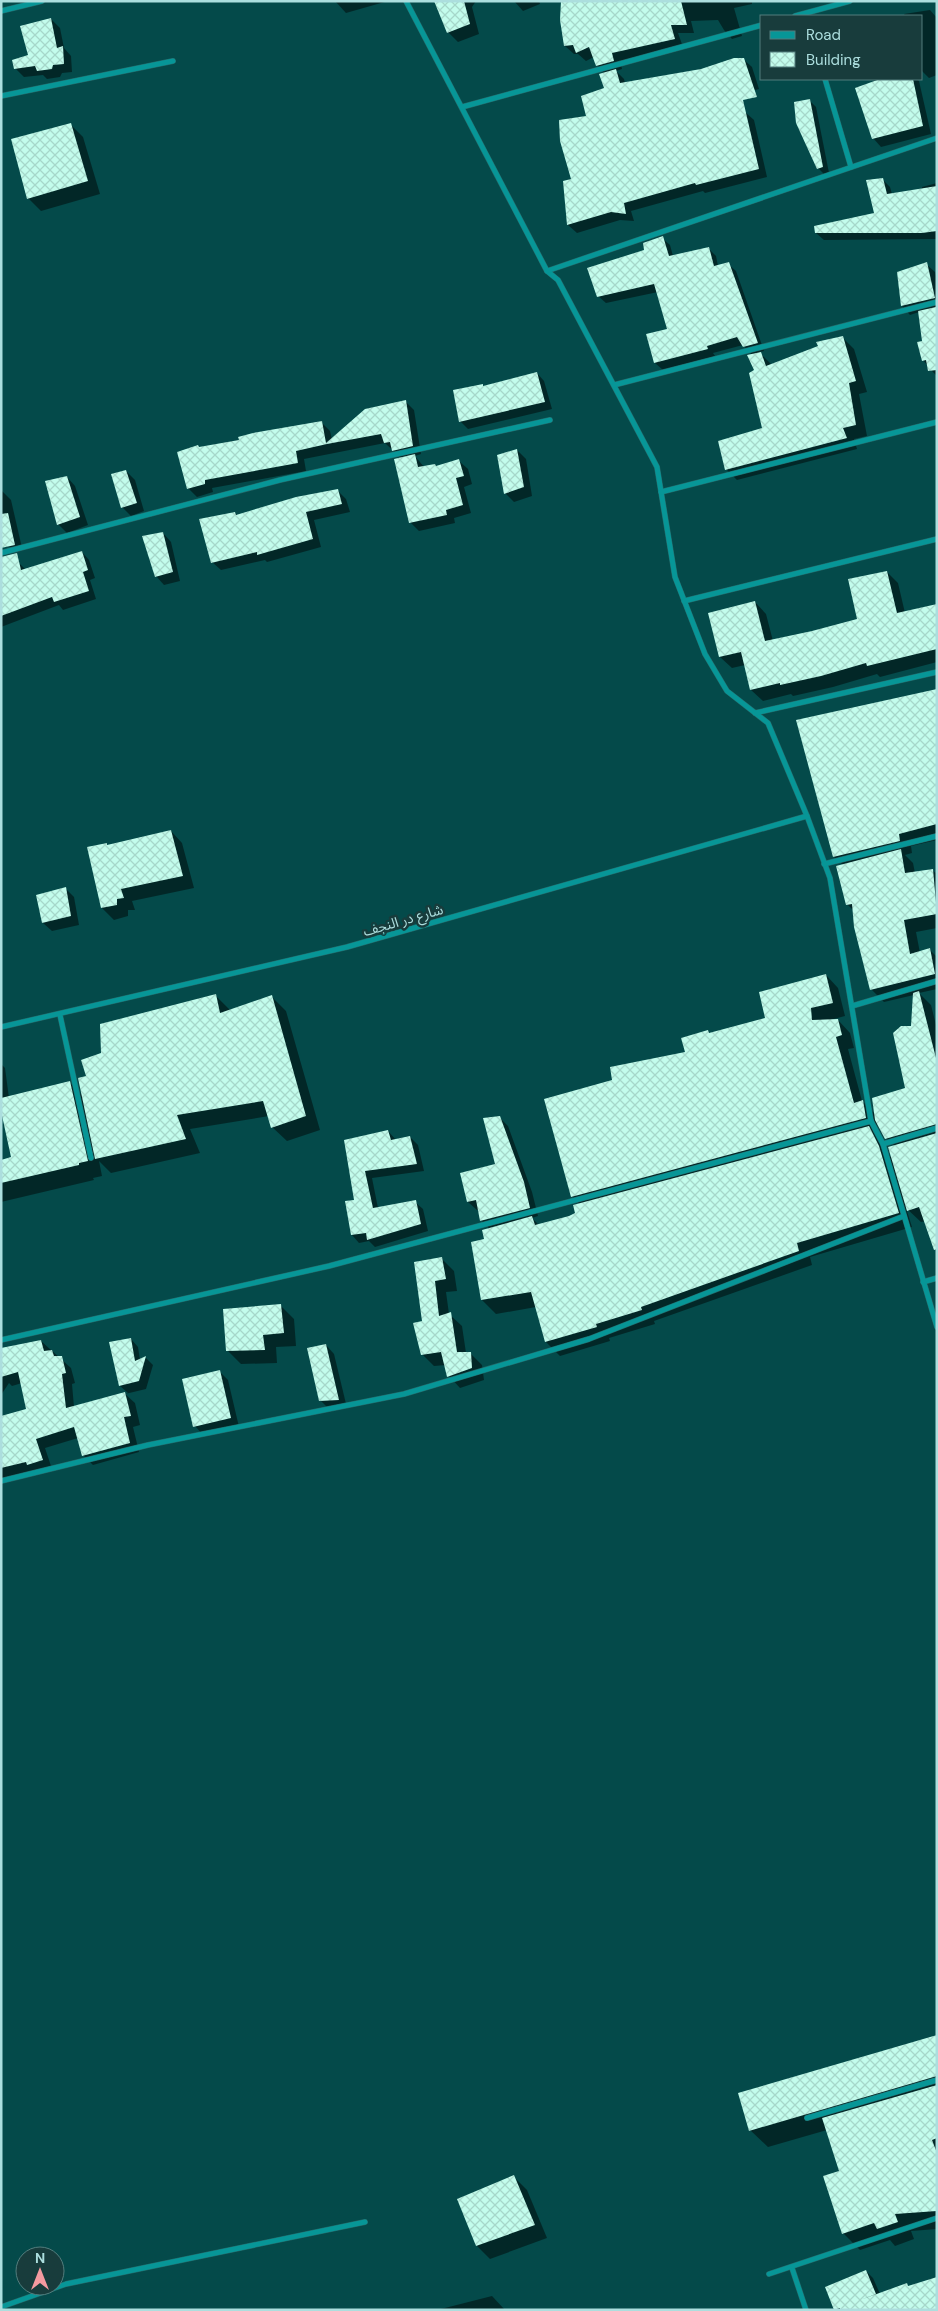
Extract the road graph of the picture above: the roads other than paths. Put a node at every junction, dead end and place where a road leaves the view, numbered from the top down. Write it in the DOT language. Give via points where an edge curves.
graph roads {
  1 [pos="42,1"];
  2 [pos="406,1"];
  3 [pos="850,1"];
  4 [pos="1,11"];
  5 [pos="806,15"];
  6 [pos="760,26"];
  7 [pos="173,61"];
  8 [pos="825,80"];
  9 [pos="1,96"];
  10 [pos="462,107"];
  11 [pos="937,138"];
  12 [pos="851,168"];
  13 [pos="547,271"];
  14 [pos="937,302"];
  15 [pos="614,385"];
  16 [pos="550,420"];
  17 [pos="937,422"];
  18 [pos="661,492"];
  19 [pos="937,540"];
  20 [pos="1,553"];
  21 [pos="684,601"];
  22 [pos="937,672"];
  23 [pos="755,713"];
  24 [pos="807,816"];
  25 [pos="937,836"];
  26 [pos="824,864"];
  27 [pos="937,981"];
  28 [pos="852,1006"];
  29 [pos="60,1015"];
  30 [pos="1,1028"];
  31 [pos="871,1121"];
  32 [pos="937,1128"];
  33 [pos="883,1144"];
  34 [pos="91,1158"];
  35 [pos="904,1216"];
  36 [pos="937,1278"];
  37 [pos="924,1282"];
  38 [pos="937,1327"];
  39 [pos="1,1340"];
  40 [pos="1,1481"];
  41 [pos="937,2080"];
  42 [pos="807,2118"];
  43 [pos="937,2218"];
  44 [pos="365,2222"];
  45 [pos="792,2268"];
  46 [pos="769,2274"];
  47 [pos="1,2307"];
  48 [pos="806,2310"];
  1 -- 4 [label="street"];
  2 -- 10 [label="street"];
  3 -- 5 [label="street"];
  6 -- 10 [label="street"];
  7 -- 9 [label="street"];
  8 -- 12 [label="street"];
  10 -- 13 [label="street"];
  11 -- 12 [label="street"];
  12 -- 13 [label="street"];
  13 -- 15 [label="street" via="558,280"];
  14 -- 15 [label="street"];
  15 -- 18 [label="street" via="657,467"];
  16 -- 20 [label="street" via="280,480"];
  17 -- 18 [label="street"];
  18 -- 21 [label="street" via="675,577"];
  19 -- 21 [label="street"];
  21 -- 23 [label="street" via="705,654 727,691"];
  22 -- 23 [label="street"];
  23 -- 24 [label="street" via="768,723"];
  24 -- 26 [label="street"];
  24 -- 29 [label="street, شارع در النجف" via="346,948"];
  25 -- 26 [label="street"];
  26 -- 28 [label="street" via="830,878"];
  27 -- 28 [label="street"];
  28 -- 31 [label="street"];
  29 -- 30 [label="street, شارع در النجف"];
  29 -- 34 [label="street"];
  31 -- 33 [label="street"];
  31 -- 39 [label="street" via="329,1266"];
  32 -- 33 [label="street"];
  33 -- 35 [label="street"];
  35 -- 37 [label="street"];
  35 -- 40 [label="street" via="589,1339 404,1394 148,1445"];
  36 -- 37 [label="street"];
  37 -- 38 [label="street"];
  41 -- 42 [label="street"];
  43 -- 45 [label="street"];
  44 -- 47 [label="street" via="66,2284"];
  45 -- 46 [label="street"];
  45 -- 48 [label="street"];
}
